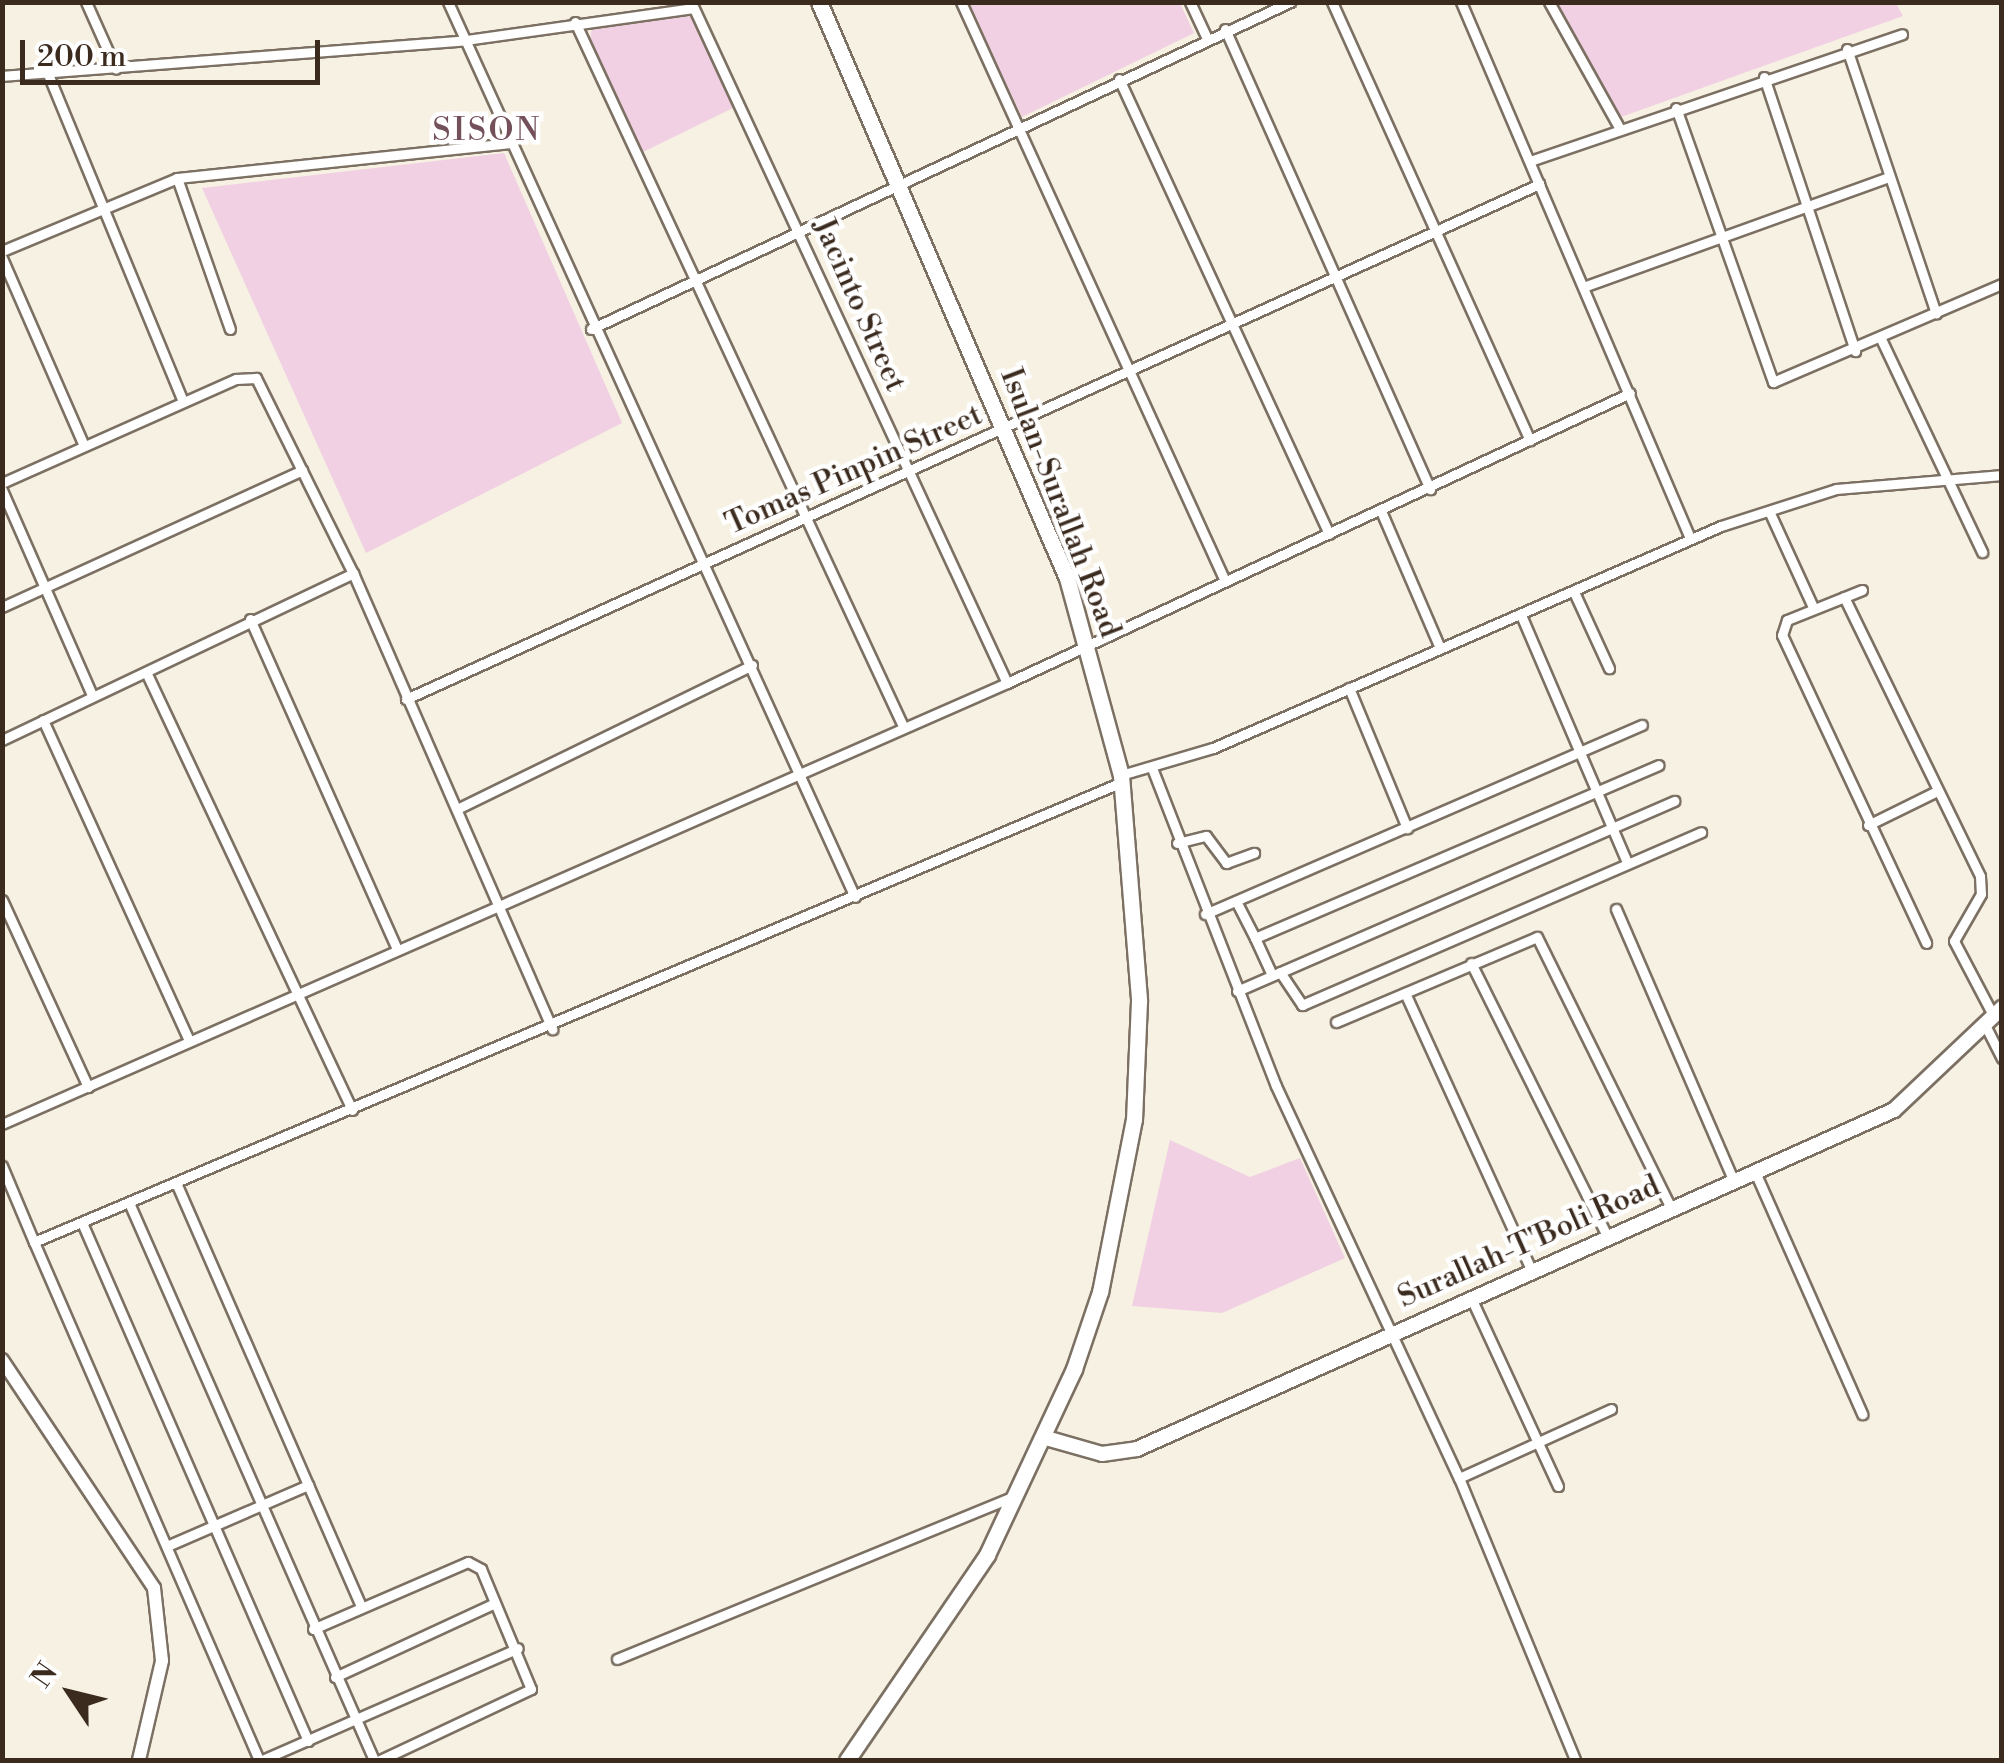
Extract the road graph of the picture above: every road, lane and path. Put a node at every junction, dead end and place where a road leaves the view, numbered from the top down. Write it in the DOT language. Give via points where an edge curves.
graph roads {
  1 [pos="86,2"];
  2 [pos="448,2"];
  3 [pos="820,2"];
  4 [pos="960,2"];
  5 [pos="1190,2"];
  6 [pos="1290,2"];
  7 [pos="1332,2"];
  8 [pos="1461,2"];
  9 [pos="1549,2"];
  10 [pos="692,5"];
  11 [pos="575,22"];
  12 [pos="1225,30"];
  13 [pos="1902,34"];
  14 [pos="1207,38"];
  15 [pos="466,40"];
  16 [pos="1847,50"];
  17 [pos="116,69"];
  18 [pos="48,74"];
  19 [pos="2,76"];
  20 [pos="1764,78"];
  21 [pos="1119,79"];
  22 [pos="1676,108"];
  23 [pos="1020,126"];
  24 [pos="1619,127"];
  25 [pos="511,143"];
  26 [pos="1530,161"];
  27 [pos="1888,177"];
  28 [pos="178,178"];
  29 [pos="902,182"];
  30 [pos="1540,184"];
  31 [pos="1801,204"];
  32 [pos="101,209"];
  33 [pos="1439,228"];
  34 [pos="798,231"];
  35 [pos="1715,234"];
  36 [pos="2,255"];
  37 [pos="1336,273"];
  38 [pos="694,282"];
  39 [pos="2002,284"];
  40 [pos="1586,286"];
  41 [pos="1936,313"];
  42 [pos="1234,322"];
  43 [pos="230,328"];
  44 [pos="591,329"];
  45 [pos="1882,339"];
  46 [pos="1856,351"];
  47 [pos="1130,368"];
  48 [pos="1630,393"];
  49 [pos="183,400"];
  50 [pos="1004,430"];
  51 [pos="1530,440"];
  52 [pos="84,446"];
  53 [pos="302,470"];
  54 [pos="907,473"];
  55 [pos="1945,474"];
  56 [pos="2002,475"];
  57 [pos="2,486"];
  58 [pos="1430,489"];
  59 [pos="1381,511"];
  60 [pos="1769,511"];
  61 [pos="812,516"];
  62 [pos="1329,534"];
  63 [pos="1690,538"];
  64 [pos="1982,552"];
  65 [pos="701,566"];
  66 [pos="353,573"];
  67 [pos="1225,581"];
  68 [pos="45,589"];
  69 [pos="1862,590"];
  70 [pos="1574,592"];
  71 [pos="1844,597"];
  72 [pos="1813,607"];
  73 [pos="2,608"];
  74 [pos="1521,616"];
  75 [pos="250,620"];
  76 [pos="1088,645"];
  77 [pos="1440,648"];
  78 [pos="752,665"];
  79 [pos="1609,668"];
  80 [pos="146,672"];
  81 [pos="1008,683"];
  82 [pos="1349,688"];
  83 [pos="92,695"];
  84 [pos="406,699"];
  85 [pos="43,720"];
  86 [pos="1642,725"];
  87 [pos="903,726"];
  88 [pos="2,740"];
  89 [pos="1582,750"];
  90 [pos="1658,765"];
  91 [pos="1152,768"];
  92 [pos="800,771"];
  93 [pos="1121,779"];
  94 [pos="1599,789"];
  95 [pos="1935,792"];
  96 [pos="1674,801"];
  97 [pos="458,808"];
  98 [pos="1614,825"];
  99 [pos="1868,825"];
  100 [pos="1407,828"];
  101 [pos="1701,832"];
  102 [pos="1177,843"];
  103 [pos="1254,853"];
  104 [pos="1627,862"];
  105 [pos="854,896"];
  106 [pos="2,900"];
  107 [pos="1236,900"];
  108 [pos="503,903"];
  109 [pos="1616,909"];
  110 [pos="1205,914"];
  111 [pos="1255,938"];
  112 [pos="1926,943"];
  113 [pos="396,948"];
  114 [pos="1471,963"];
  115 [pos="1276,974"];
  116 [pos="1237,991"];
  117 [pos="295,992"];
  118 [pos="1405,993"];
  119 [pos="1994,1018"];
  120 [pos="1336,1022"];
  121 [pos="552,1028"];
  122 [pos="189,1040"];
  123 [pos="2002,1058"];
  124 [pos="88,1088"];
  125 [pos="352,1110"];
  126 [pos="2,1124"];
  127 [pos="2,1166"];
  128 [pos="1756,1172"];
  129 [pos="1734,1182"];
  130 [pos="177,1186"];
  131 [pos="130,1205"];
  132 [pos="1672,1210"];
  133 [pos="83,1225"];
  134 [pos="1607,1236"];
  135 [pos="34,1242"];
  136 [pos="1532,1272"];
  137 [pos="1472,1300"];
  138 [pos="1390,1333"];
  139 [pos="2,1360"];
  140 [pos="1610,1409"];
  141 [pos="1862,1414"];
  142 [pos="1046,1438"];
  143 [pos="1541,1442"];
  144 [pos="1460,1478"];
  145 [pos="308,1485"];
  146 [pos="1558,1486"];
  147 [pos="1020,1494"];
  148 [pos="257,1506"];
  149 [pos="214,1526"];
  150 [pos="167,1546"];
  151 [pos="495,1603"];
  152 [pos="361,1606"];
  153 [pos="314,1629"];
  154 [pos="518,1648"];
  155 [pos="618,1659"];
  156 [pos="335,1677"];
  157 [pos="353,1720"];
  158 [pos="308,1741"];
  159 [pos="139,1760"];
  160 [pos="260,1760"];
  161 [pos="377,1760"];
  162 [pos="847,1760"];
  163 [pos="1575,1760"];
  1 -- 17 [label="street"];
  2 -- 15 [label="street"];
  3 -- 29 [label="highway, Isulan-Surallah Road"];
  4 -- 23 [label="street"];
  5 -- 14 [label="street"];
  6 -- 12 [label="street"];
  7 -- 33 [label="street"];
  8 -- 26 [label="street"];
  9 -- 24 [label="street"];
  10 -- 11 [label="street"];
  10 -- 34 [label="street, Jacinto Street"];
  11 -- 15 [label="street"];
  11 -- 38 [label="street"];
  12 -- 14 [label="street"];
  12 -- 37 [label="street"];
  13 -- 16 [label="street"];
  14 -- 21 [label="street"];
  15 -- 17 [label="street"];
  15 -- 25 [label="street"];
  16 -- 20 [label="street"];
  16 -- 27 [label="street"];
  17 -- 18 [label="street"];
  18 -- 19 [label="street"];
  18 -- 32 [label="street"];
  20 -- 22 [label="street"];
  20 -- 31 [label="street"];
  21 -- 23 [label="street"];
  21 -- 42 [label="street"];
  22 -- 24 [label="street"];
  22 -- 35 [label="street"];
  23 -- 29 [label="street"];
  23 -- 47 [label="street"];
  24 -- 26 [label="street"];
  25 -- 28 [label="street"];
  25 -- 44 [label="street"];
  26 -- 30 [label="street"];
  27 -- 31 [label="street"];
  27 -- 41 [label="street"];
  28 -- 32 [label="street"];
  28 -- 43 [label="street"];
  29 -- 34 [label="street"];
  29 -- 50 [label="highway, Isulan-Surallah Road"];
  30 -- 33 [label="street, Tomas Pinpin Street"];
  30 -- 40 [label="street"];
  31 -- 35 [label="street"];
  31 -- 46 [label="street"];
  32 -- 36 [label="street"];
  32 -- 49 [label="street"];
  33 -- 37 [label="street, Tomas Pinpin Street"];
  33 -- 51 [label="street"];
  34 -- 38 [label="street"];
  34 -- 54 [label="street, Jacinto Street"];
  35 -- 40 [label="street"];
  35 -- 46 [label="street" via="1773,382"];
  36 -- 52 [label="street"];
  37 -- 42 [label="street, Tomas Pinpin Street"];
  37 -- 58 [label="street"];
  38 -- 44 [label="street"];
  38 -- 61 [label="street"];
  39 -- 41 [label="street"];
  40 -- 48 [label="street"];
  41 -- 45 [label="street"];
  42 -- 47 [label="street, Tomas Pinpin Street"];
  42 -- 62 [label="street"];
  44 -- 65 [label="street"];
  45 -- 46 [label="street"];
  45 -- 55 [label="street"];
  47 -- 50 [label="street, Tomas Pinpin Street"];
  47 -- 67 [label="street"];
  48 -- 51 [label="street"];
  48 -- 63 [label="street"];
  49 -- 52 [label="street"];
  49 -- 53 [label="street" via="253,375"];
  50 -- 54 [label="street, Tomas Pinpin Street"];
  50 -- 76 [label="highway, Isulan-Surallah Road"];
  51 -- 58 [label="street"];
  52 -- 57 [label="street"];
  53 -- 66 [label="street"];
  53 -- 68 [label="street"];
  54 -- 61 [label="street, Tomas Pinpin Street"];
  54 -- 81 [label="street, Jacinto Street"];
  55 -- 56 [label="street"];
  55 -- 60 [label="street" via="1836,489"];
  55 -- 64 [label="street"];
  57 -- 68 [label="street"];
  58 -- 59 [label="street"];
  59 -- 62 [label="street"];
  59 -- 77 [label="street"];
  60 -- 63 [label="street"];
  60 -- 72 [label="street"];
  61 -- 65 [label="street, Tomas Pinpin Street"];
  61 -- 87 [label="street"];
  62 -- 67 [label="street"];
  63 -- 70 [label="street"];
  65 -- 78 [label="street"];
  65 -- 84 [label="street, Tomas Pinpin Street"];
  66 -- 75 [label="street"];
  66 -- 84 [label="street"];
  67 -- 76 [label="street"];
  68 -- 73 [label="street"];
  68 -- 83 [label="street"];
  69 -- 71 [label="street"];
  70 -- 74 [label="street"];
  70 -- 79 [label="street"];
  71 -- 72 [label="street"];
  71 -- 95 [label="street"];
  72 -- 99 [label="street" via="1787,620 1782,635"];
  74 -- 77 [label="street"];
  74 -- 89 [label="street"];
  75 -- 80 [label="street"];
  75 -- 113 [label="street"];
  76 -- 81 [label="street"];
  76 -- 93 [label="highway, Isulan-Surallah Road"];
  77 -- 82 [label="street"];
  78 -- 92 [label="street"];
  78 -- 97 [label="street"];
  80 -- 83 [label="street"];
  80 -- 117 [label="street"];
  81 -- 87 [label="street"];
  82 -- 91 [label="street"];
  82 -- 100 [label="street"];
  83 -- 85 [label="street"];
  84 -- 97 [label="street"];
  85 -- 88 [label="street"];
  85 -- 122 [label="street"];
  86 -- 89 [label="street"];
  87 -- 92 [label="street"];
  89 -- 94 [label="street"];
  89 -- 100 [label="street"];
  90 -- 94 [label="street"];
  91 -- 93 [label="street"];
  91 -- 102 [label="street"];
  92 -- 105 [label="street"];
  92 -- 108 [label="street"];
  93 -- 105 [label="street"];
  93 -- 142 [label="highway, Isulan-Surallah Road" via="1139,1001 1134,1118 1100,1292"];
  94 -- 98 [label="street"];
  94 -- 111 [label="street"];
  95 -- 99 [label="street"];
  95 -- 119 [label="street" via="1982,883 1954,942"];
  96 -- 98 [label="street"];
  97 -- 108 [label="street"];
  98 -- 104 [label="street"];
  98 -- 115 [label="street"];
  99 -- 112 [label="street"];
  100 -- 107 [label="street"];
  101 -- 104 [label="street"];
  102 -- 103 [label="street" via="1206,836 1226,863"];
  102 -- 110 [label="street"];
  104 -- 115 [label="street" via="1302,1005"];
  105 -- 121 [label="street"];
  106 -- 124 [label="street"];
  107 -- 110 [label="street"];
  107 -- 111 [label="street"];
  108 -- 113 [label="street"];
  108 -- 121 [label="street"];
  109 -- 129 [label="street"];
  110 -- 116 [label="street"];
  111 -- 115 [label="street"];
  113 -- 117 [label="street"];
  114 -- 118 [label="street"];
  114 -- 132 [label="street" via="1539,939"];
  114 -- 134 [label="street"];
  115 -- 116 [label="street"];
  116 -- 138 [label="street"];
  117 -- 122 [label="street"];
  117 -- 125 [label="street"];
  118 -- 120 [label="street"];
  118 -- 136 [label="street"];
  119 -- 123 [label="street"];
  119 -- 128 [label="main road, Surallah-T'Boli Road" via="1894,1110"];
  121 -- 125 [label="street"];
  122 -- 124 [label="street"];
  124 -- 126 [label="street"];
  125 -- 130 [label="street"];
  127 -- 135 [label="street"];
  128 -- 129 [label="main road, Surallah-T'Boli Road"];
  128 -- 141 [label="street"];
  129 -- 132 [label="main road, Surallah-T'Boli Road"];
  130 -- 131 [label="street"];
  130 -- 145 [label="street"];
  131 -- 133 [label="street"];
  131 -- 148 [label="street"];
  132 -- 134 [label="main road, Surallah-T'Boli Road"];
  133 -- 135 [label="street"];
  133 -- 149 [label="street"];
  134 -- 136 [label="main road, Surallah-T'Boli Road"];
  135 -- 150 [label="street"];
  136 -- 137 [label="main road, Surallah-T'Boli Road"];
  137 -- 138 [label="main road, Surallah-T'Boli Road"];
  137 -- 143 [label="street"];
  138 -- 142 [label="main road, Surallah-T'Boli Road" via="1138,1450 1102,1454"];
  138 -- 144 [label="street"];
  139 -- 159 [label="street" via="154,1588 162,1661"];
  140 -- 143 [label="street"];
  142 -- 147 [label="highway, Isulan-Surallah Road"];
  143 -- 144 [label="street"];
  143 -- 146 [label="street"];
  144 -- 163 [label="street"];
  145 -- 148 [label="street"];
  145 -- 152 [label="street"];
  147 -- 155 [label="street"];
  147 -- 162 [label="highway, Isulan-Surallah Road" via="932,1646"];
  148 -- 149 [label="street"];
  148 -- 153 [label="street"];
  149 -- 150 [label="street"];
  149 -- 158 [label="street"];
  150 -- 160 [label="street"];
  151 -- 152 [label="street" via="472,1562"];
  151 -- 154 [label="street"];
  151 -- 156 [label="street"];
  152 -- 153 [label="street"];
  153 -- 156 [label="street"];
  154 -- 157 [label="street"];
  154 -- 161 [label="street" via="533,1683 528,1694"];
  156 -- 157 [label="street"];
  157 -- 158 [label="street"];
  157 -- 161 [label="street"];
  158 -- 160 [label="street"];
}
